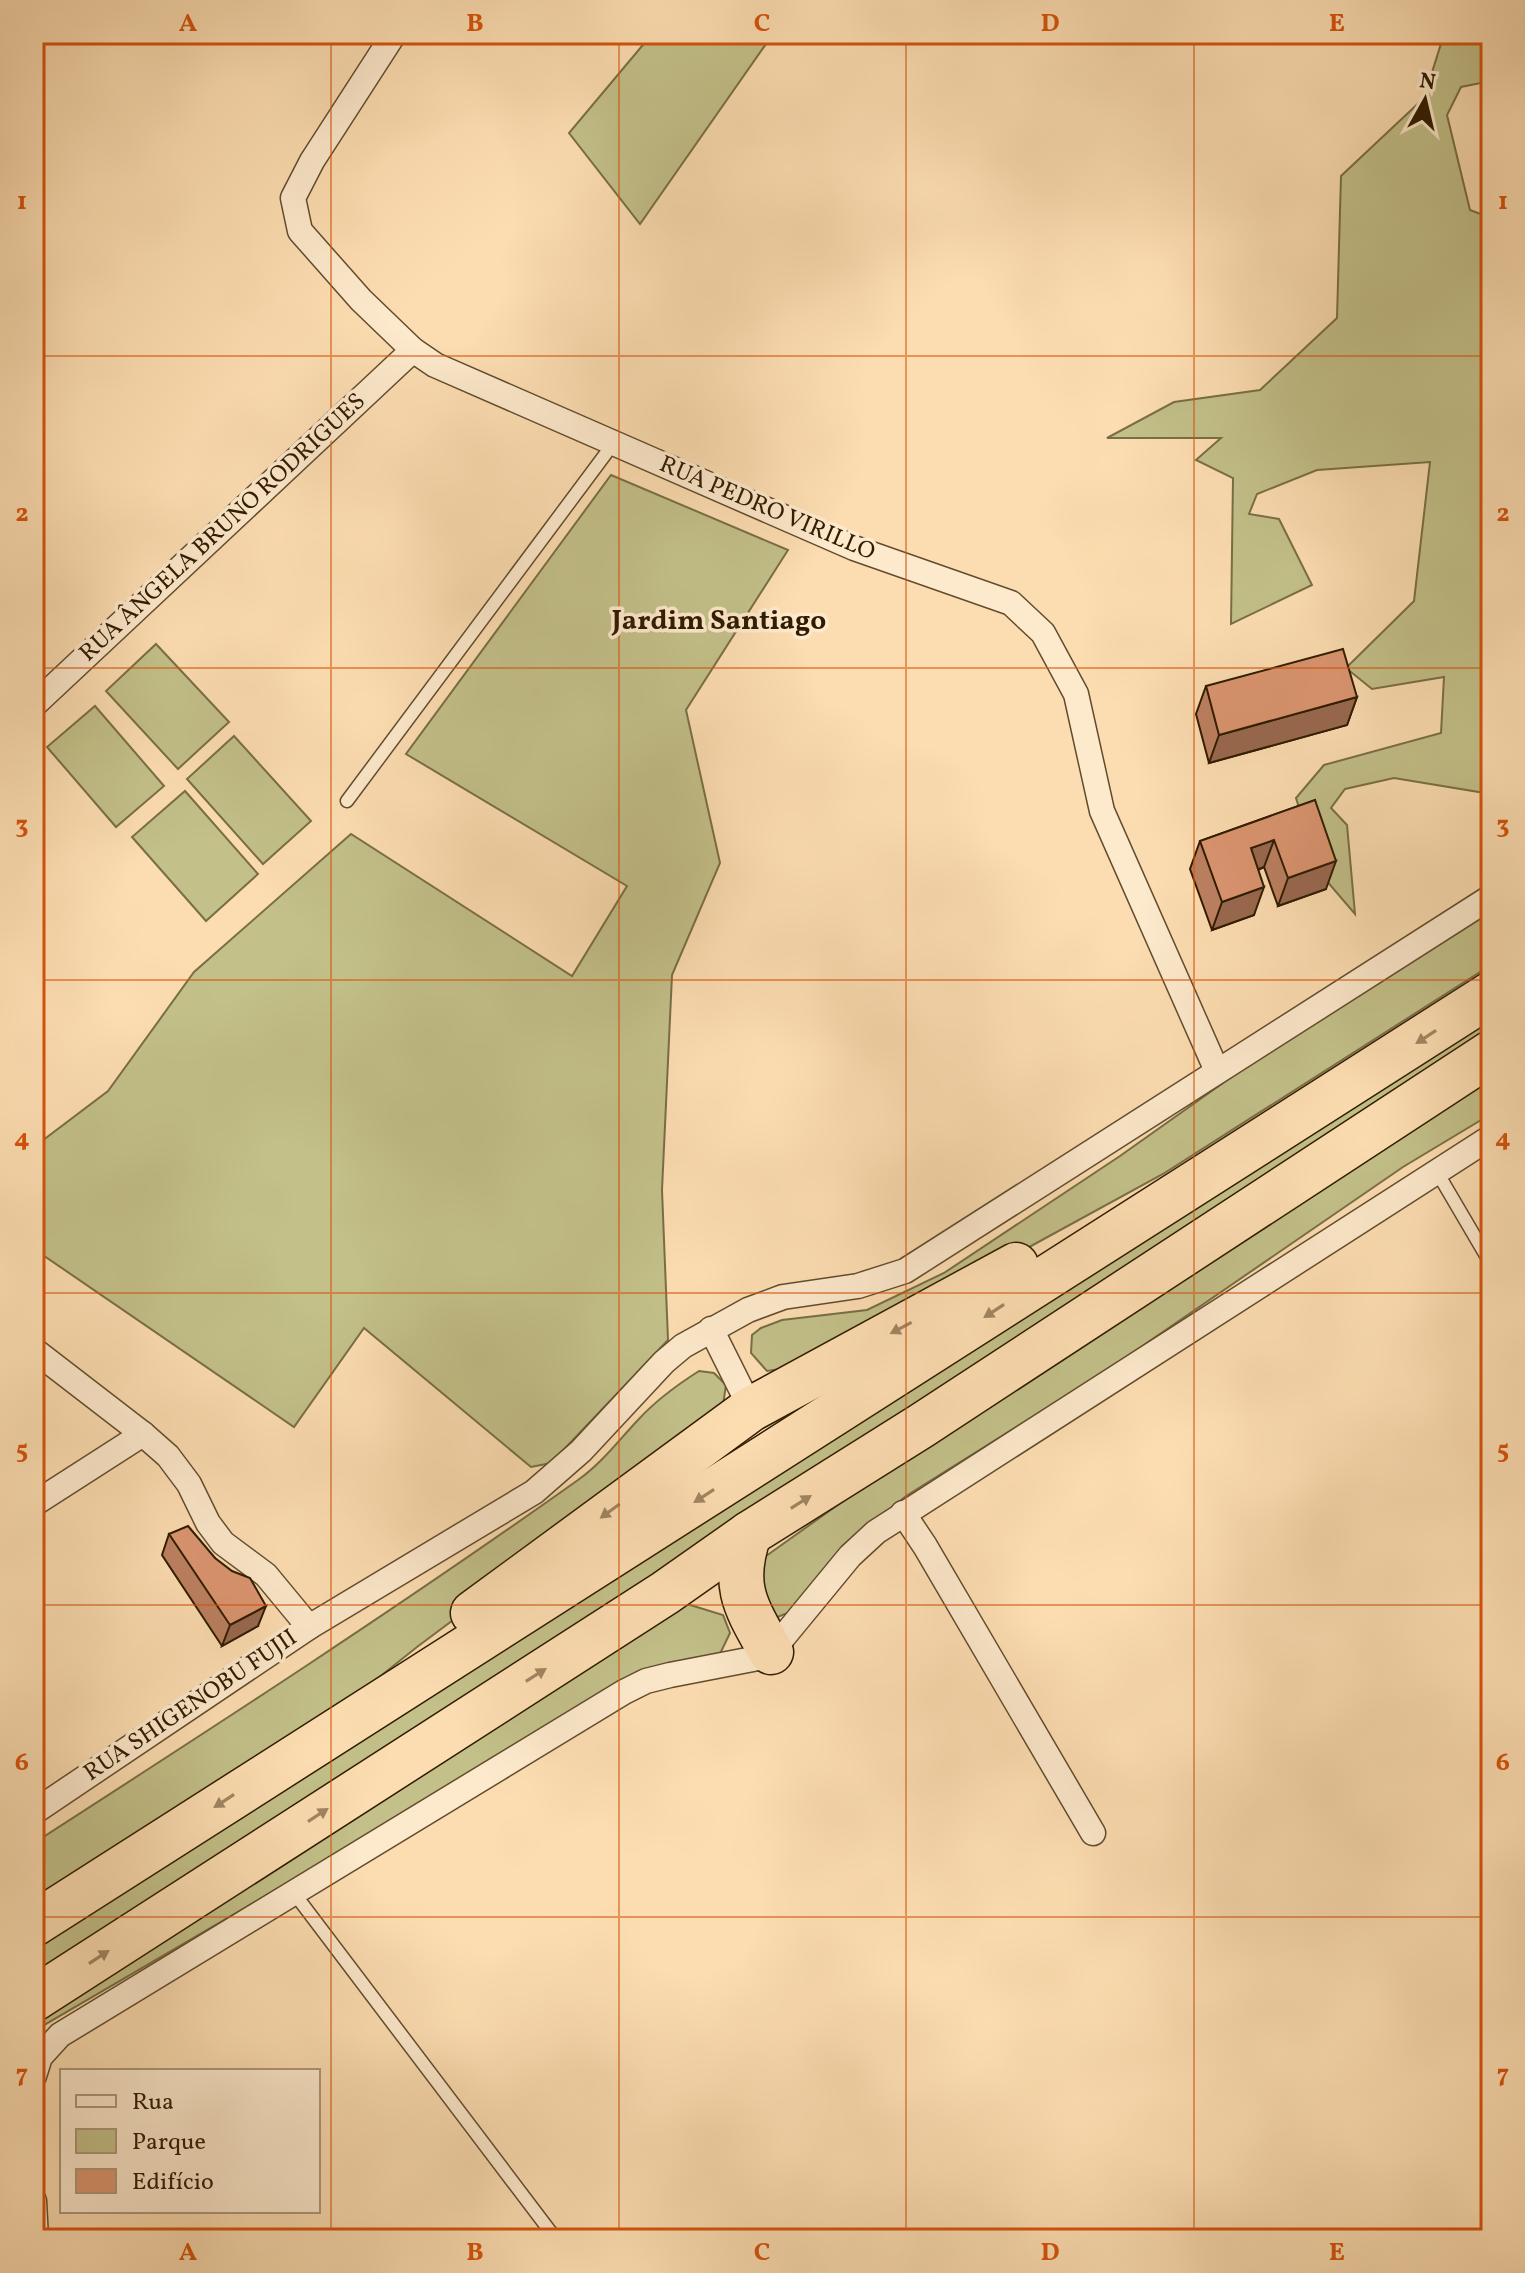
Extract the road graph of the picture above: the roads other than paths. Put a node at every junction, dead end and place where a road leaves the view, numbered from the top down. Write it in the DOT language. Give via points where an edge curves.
graph roads {
  1 [pos="394,34"];
  2 [pos="413,350"];
  3 [pos="613,444"];
  4 [pos="34,705"];
  5 [pos="347,801"];
  6 [pos="1491,897"];
  7 [pos="1491,994"];
  8 [pos="1491,1053"];
  9 [pos="1217,1071"];
  10 [pos="1491,1137"];
  11 [pos="1220,1167"];
  12 [pos="1437,1172"];
  13 [pos="1491,1264"];
  14 [pos="711,1329"];
  15 [pos="34,1350"];
  16 [pos="751,1409"];
  17 [pos="143,1434"];
  18 [pos="34,1504"];
  19 [pos="903,1513"];
  20 [pos="749,1534"];
  21 [pos="665,1593"];
  22 [pos="309,1627"];
  23 [pos="764,1655"];
  24 [pos="298,1754"];
  25 [pos="34,1812"];
  26 [pos="1093,1833"];
  27 [pos="294,1893"];
  28 [pos="34,1924"];
  29 [pos="34,1999"];
  30 [pos="34,2076"];
  31 [pos="34,2201"];
  32 [pos="36,2239"];
  33 [pos="556,2239"];
  1 -- 2 [label="street, RUA PEDRO VIRILLO" via="293,198 300,231"];
  2 -- 3 [label="street, RUA PEDRO VIRILLO" via="435,365"];
  2 -- 4 [label="street, RUA ÂNGELA BRUNO RODRIGUES"];
  3 -- 5 [label="lane"];
  3 -- 9 [label="street, RUA PEDRO VIRILLO" via="854,548 1011,603 1043,633 1076,694 1102,811"];
  6 -- 9 [label="street, RUA SHIGENOBU FUJII"];
  7 -- 11 [label="highway, one-way"];
  20 -- 8 [label="highway, one-way"];
  9 -- 14 [label="street, RUA SHIGENOBU FUJII" via="905,1271 858,1286 783,1297"];
  10 -- 12 [label="street"];
  11 -- 16 [label="highway, one-way" via="1110,1215"];
  11 -- 24 [label="highway, one-way"];
  12 -- 13 [label="lane"];
  12 -- 19 [label="street"];
  14 -- 16 [label="street"];
  14 -- 22 [label="street, RUA SHIGENOBU FUJII" via="673,1353 581,1451 534,1492"];
  15 -- 17 [label="street"];
  16 -- 24 [label="highway, one-way" via="509,1585"];
  17 -- 18 [label="street"];
  17 -- 22 [label="street" via="189,1484 223,1543 266,1575"];
  19 -- 23 [label="street" via="850,1556"];
  19 -- 26 [label="street"];
  20 -- 21 [label="highway"];
  20 -- 23 [label="highway" via="740,1561 741,1587"];
  21 -- 23 [label="highway" via="699,1593 723,1605"];
  29 -- 21 [label="highway, one-way"];
  22 -- 25 [label="street, RUA SHIGENOBU FUJII"];
  23 -- 27 [label="street" via="646,1681 624,1692"];
  24 -- 28 [label="highway, one-way"];
  27 -- 30 [label="street" via="60,2035 40,2057"];
  27 -- 33 [label="lane"];
  31 -- 32 [label="street"];
}
